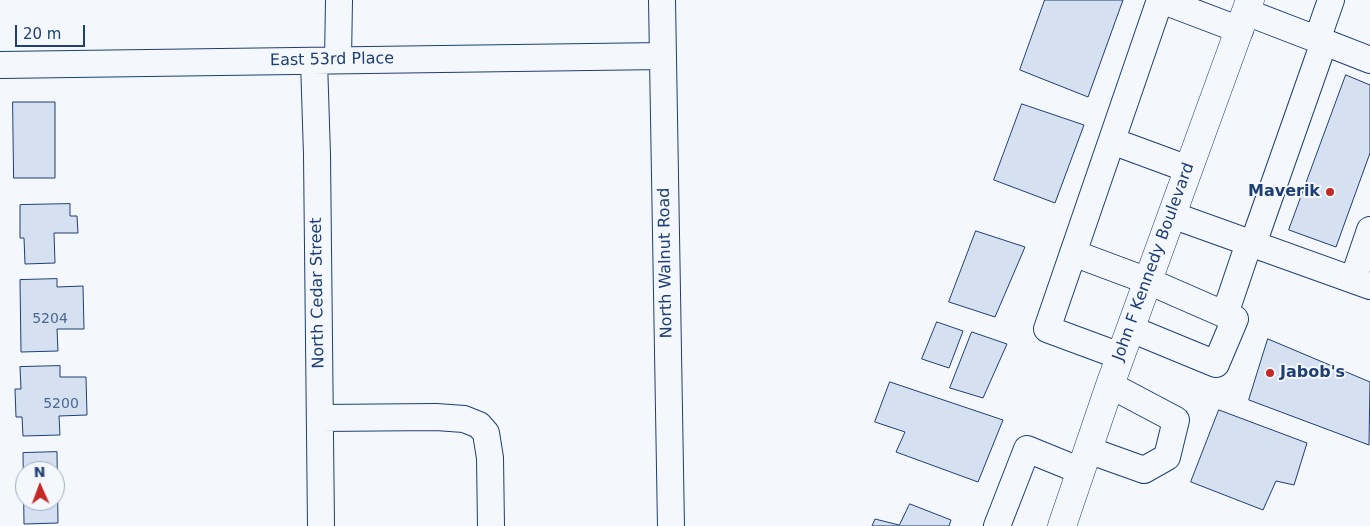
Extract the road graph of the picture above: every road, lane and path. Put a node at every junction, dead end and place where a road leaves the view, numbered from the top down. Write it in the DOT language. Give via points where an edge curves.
graph roads {
  1 [pos="340,0"];
  2 [pos="662,0"];
  3 [pos="1160,0"];
  4 [pos="1331,0"];
  5 [pos="1245,14"];
  6 [pos="1321,41"];
  7 [pos="663,56"];
  8 [pos="326,60"];
  9 [pos="1370,60"];
  10 [pos="0,65"];
  11 [pos="1112,141"];
  12 [pos="1188,169"];
  13 [pos="1172,215"];
  14 [pos="1370,230"];
  15 [pos="1251,244"];
  16 [pos="1073,253"];
  17 [pos="1148,281"];
  18 [pos="1361,283"];
  19 [pos="1225,314"];
  20 [pos="1130,329"];
  21 [pos="1120,356"];
  22 [pos="1110,385"];
  23 [pos="320,418"];
  24 [pos="1085,460"];
  25 [pos="322,526"];
  26 [pos="491,526"];
  27 [pos="671,526"];
  28 [pos="998,526"];
  29 [pos="1062,526"];
  1 -- 8 [label="street, North Cedar Street"];
  2 -- 7 [label="street, North Walnut Road"];
  3 -- 5 [label="street"];
  3 -- 11 [label="street"];
  4 -- 6 [label="street"];
  5 -- 6 [label="street"];
  5 -- 12 [label="main road, John F Kennedy Boulevard"];
  6 -- 9 [label="street"];
  6 -- 15 [label="street"];
  7 -- 8 [label="street, East 53rd Place"];
  7 -- 27 [label="street, North Walnut Road"];
  8 -- 10 [label="street, East 53rd Place"];
  8 -- 23 [label="street, North Cedar Street" via="317,154"];
  11 -- 12 [label="street"];
  11 -- 16 [label="street"];
  12 -- 13 [label="main road, John F Kennedy Boulevard"];
  13 -- 15 [label="street"];
  13 -- 17 [label="main road, John F Kennedy Boulevard"];
  14 -- 18 [label="street"];
  15 -- 18 [label="street"];
  15 -- 19 [label="street"];
  16 -- 17 [label="street"];
  16 -- 21 [label="street" via="1047,328"];
  17 -- 19 [label="street"];
  17 -- 20 [label="main road, John F Kennedy Boulevard"];
  19 -- 20 [label="street" via="1236,319 1216,364"];
  20 -- 21 [label="main road, John F Kennedy Boulevard"];
  21 -- 22 [label="main road, John F Kennedy Boulevard"];
  22 -- 24 [label="main road, John F Kennedy Boulevard"];
  22 -- 24 [label="street" via="1176,420 1167,457 1144,470"];
  23 -- 25 [label="street, North Cedar Street"];
  23 -- 26 [label="street" via="436,417 464,419 479,425 486,433 490,458"];
  24 -- 28 [label="street" via="1028,450"];
  24 -- 29 [label="main road, John F Kennedy Boulevard"];
}
